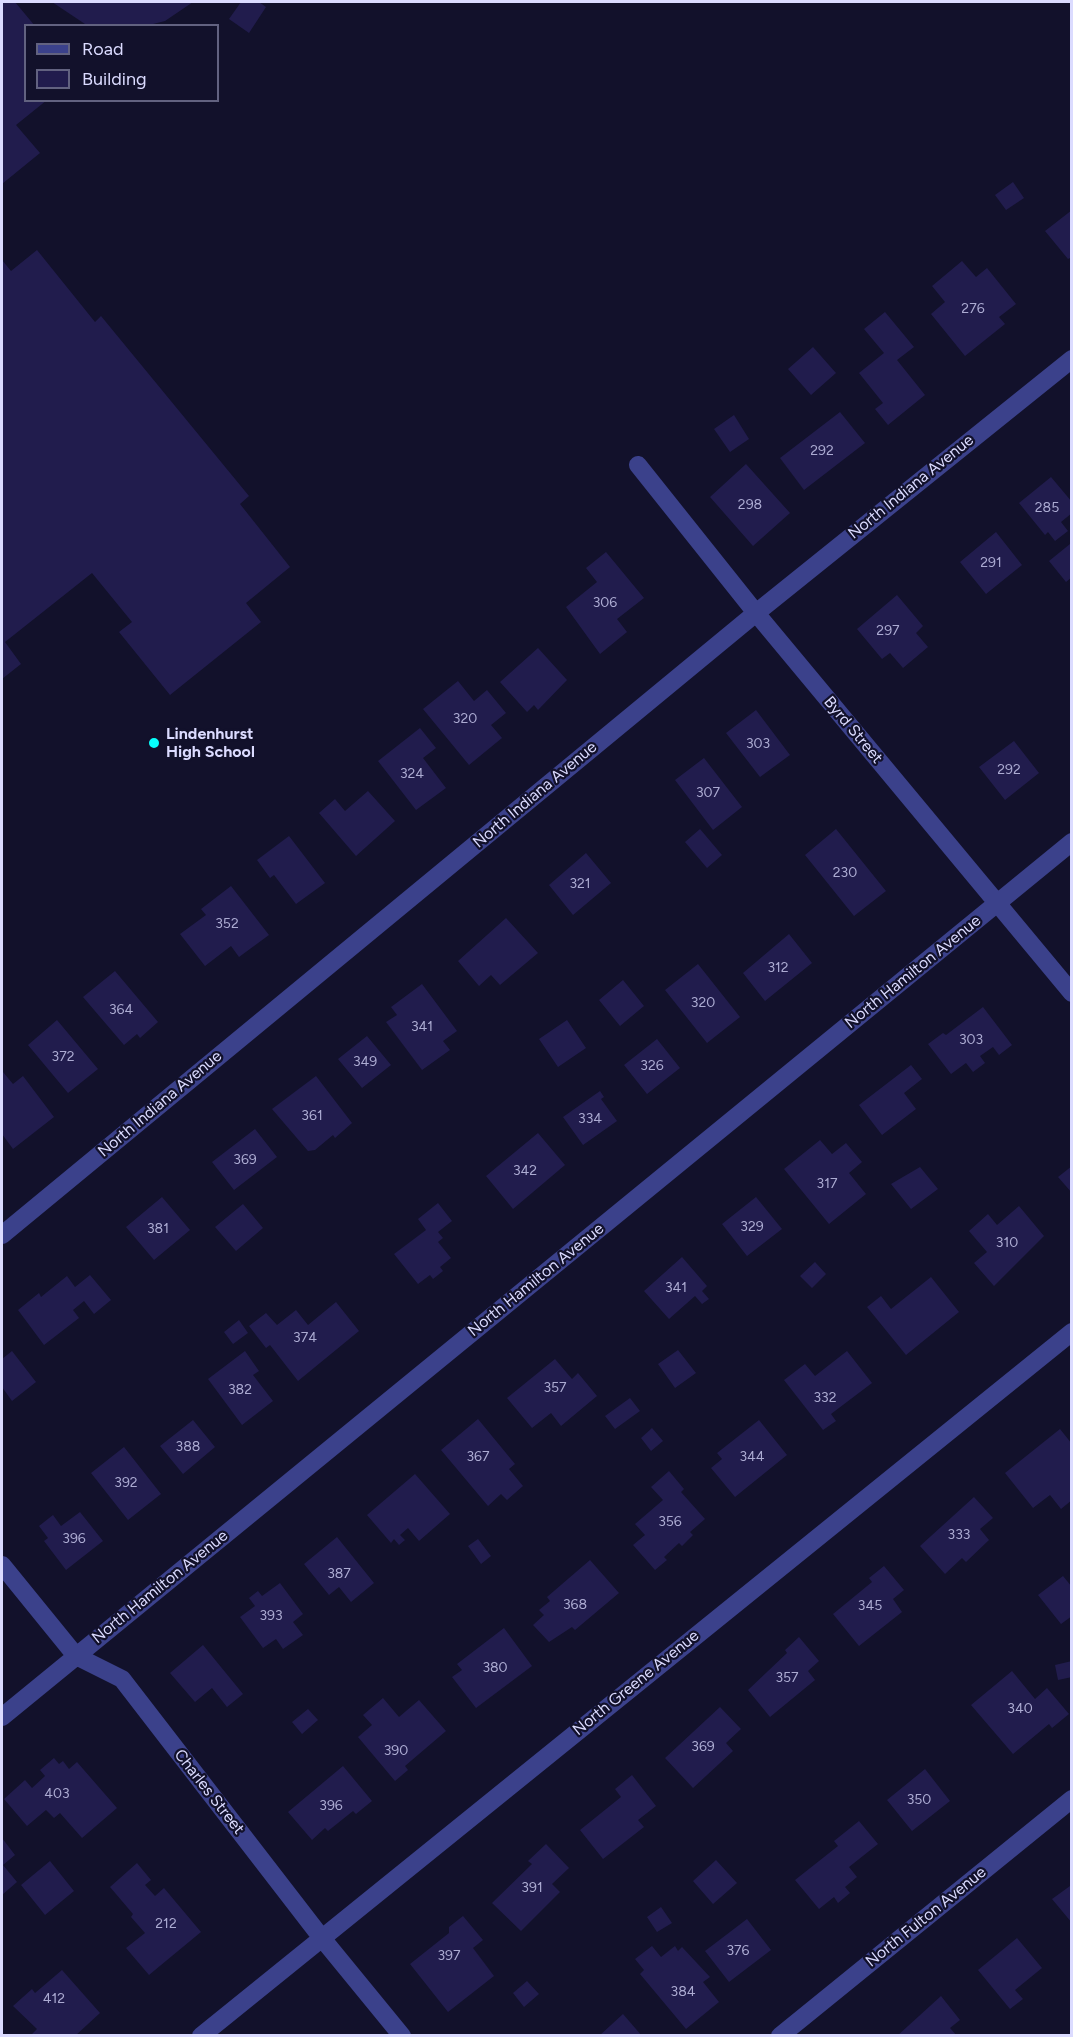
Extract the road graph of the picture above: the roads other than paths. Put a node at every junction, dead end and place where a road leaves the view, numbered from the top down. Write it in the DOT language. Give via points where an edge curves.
graph roads {
  1 [pos="1071,358"];
  2 [pos="638,465"];
  3 [pos="756,613"];
  4 [pos="1071,842"];
  5 [pos="997,903"];
  6 [pos="1071,993"];
  7 [pos="2,1235"];
  8 [pos="1071,1332"];
  9 [pos="2,1565"];
  10 [pos="76,1656"];
  11 [pos="2,1717"];
  12 [pos="1071,1799"];
  13 [pos="321,1937"];
  14 [pos="201,2036"];
  15 [pos="402,2036"];
  16 [pos="780,2036"];
  1 -- 3 [label="street, North Indiana Avenue"];
  2 -- 3 [label="street, Byrd Street"];
  3 -- 5 [label="street, Byrd Street"];
  3 -- 7 [label="street, North Indiana Avenue"];
  4 -- 5 [label="street, North Hamilton Avenue"];
  5 -- 6 [label="street, Byrd Street"];
  5 -- 10 [label="street, North Hamilton Avenue"];
  8 -- 13 [label="street, North Greene Avenue"];
  9 -- 10 [label="street, Charles Street"];
  10 -- 11 [label="street, North Hamilton Avenue"];
  10 -- 13 [label="street, Charles Street" via="122,1679"];
  12 -- 16 [label="street, North Fulton Avenue"];
  13 -- 14 [label="street, North Greene Avenue"];
  13 -- 15 [label="street, Charles Street"];
}
